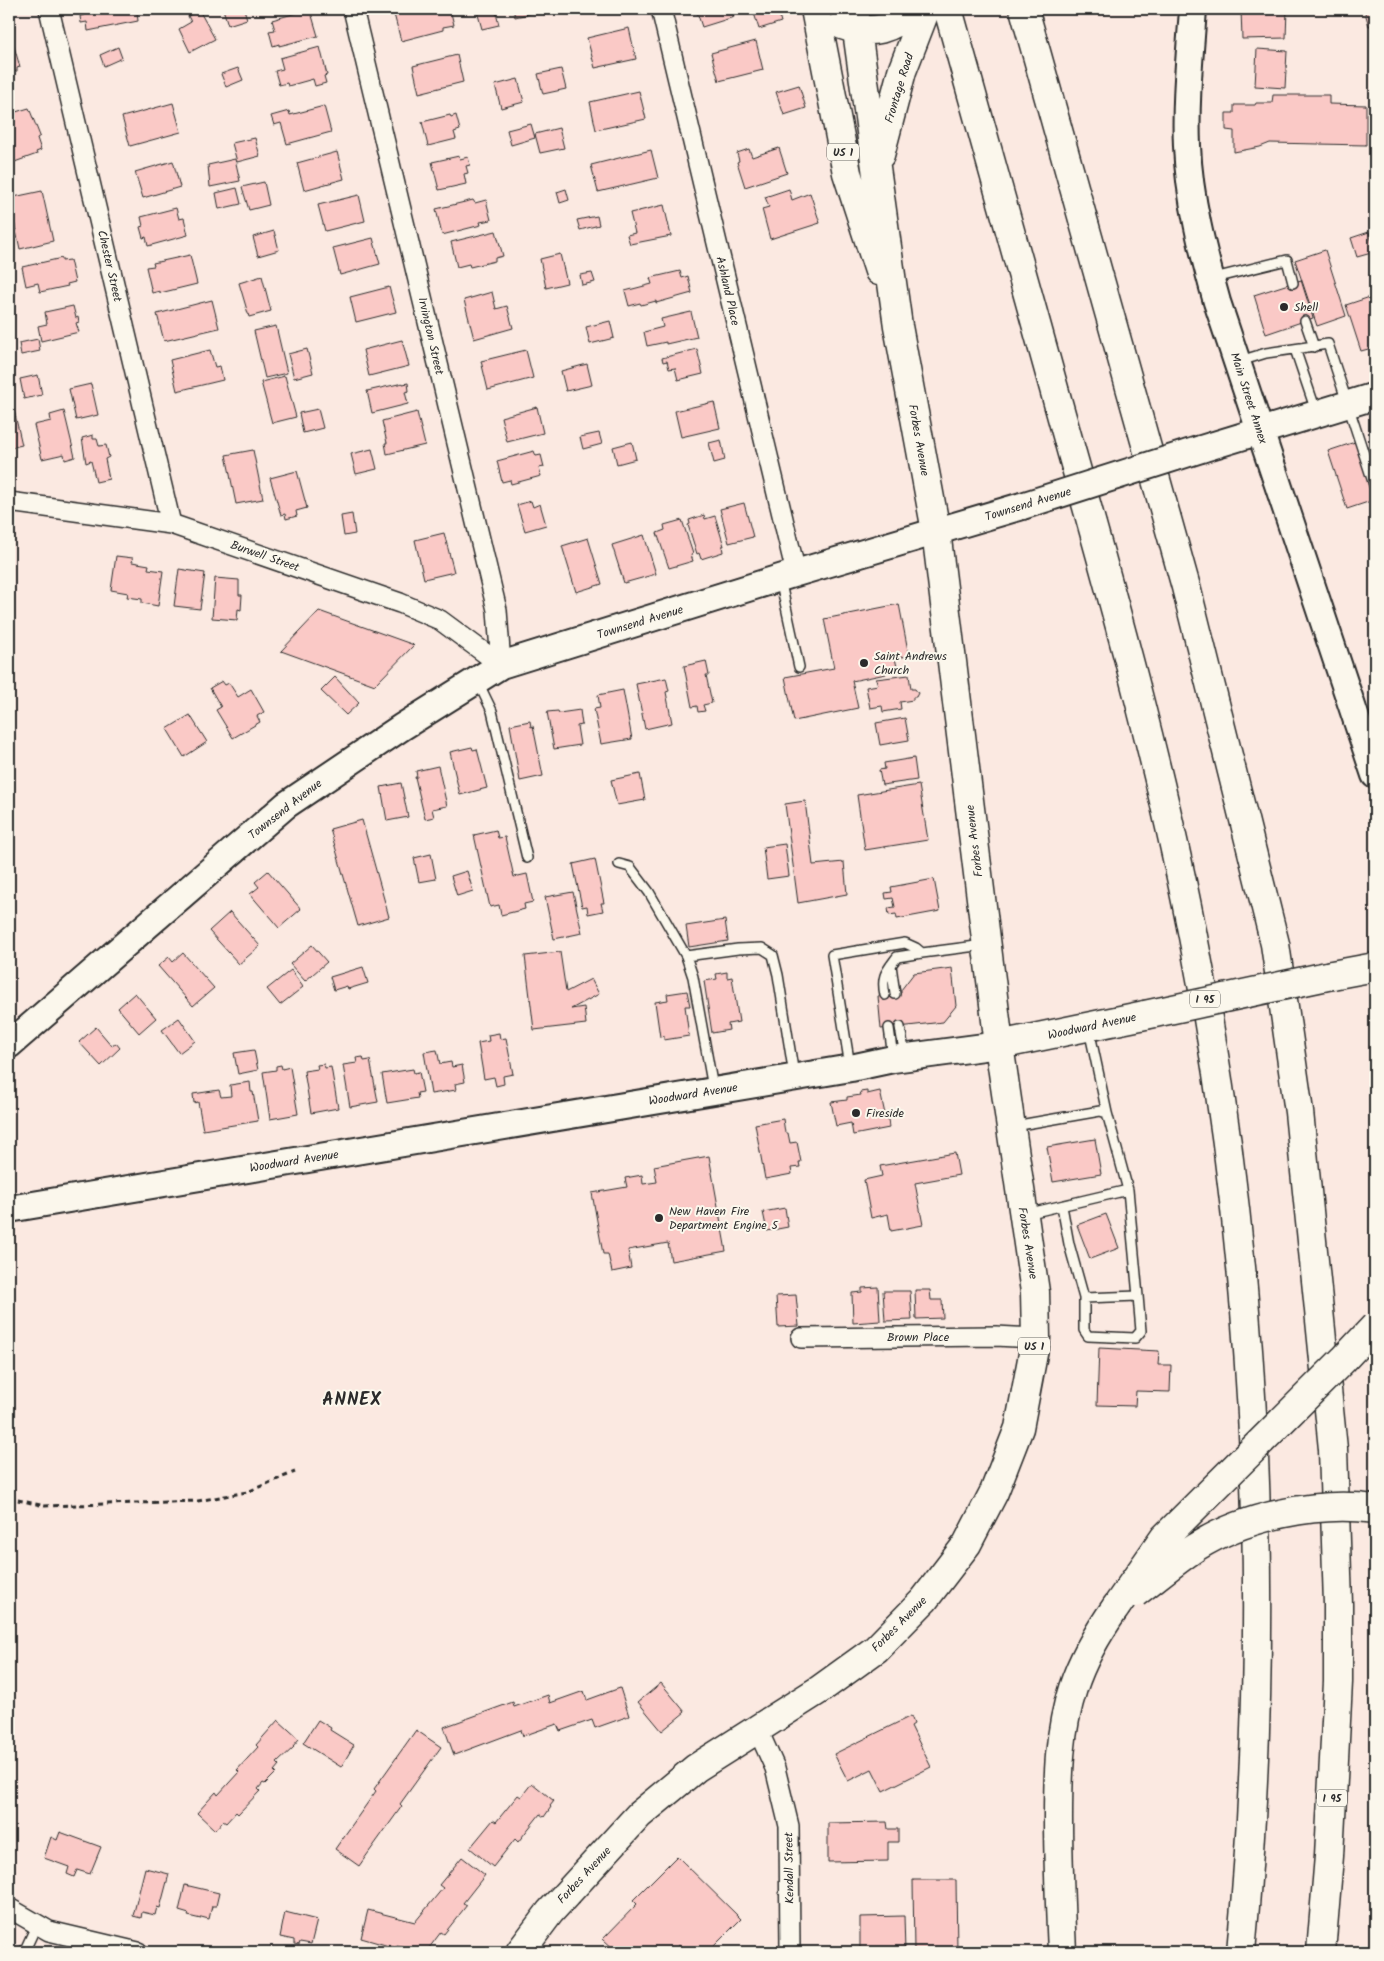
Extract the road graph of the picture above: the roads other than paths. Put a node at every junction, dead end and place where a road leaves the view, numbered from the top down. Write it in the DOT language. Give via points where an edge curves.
graph roads {
  1 [pos="49,9"];
  2 [pos="353,9"];
  3 [pos="661,9"];
  4 [pos="916,9"];
  5 [pos="926,9"];
  6 [pos="948,9"];
  7 [pos="1024,9"];
  8 [pos="1193,9"];
  9 [pos="816,13"];
  10 [pos="865,23"];
  11 [pos="876,168"];
  12 [pos="1211,279"];
  13 [pos="1293,283"];
  14 [pos="1305,321"];
  15 [pos="898,326"];
  16 [pos="1314,347"];
  17 [pos="1295,349"];
  18 [pos="1237,362"];
  19 [pos="1375,396"];
  20 [pos="1349,404"];
  21 [pos="1316,414"];
  22 [pos="1261,432"];
  23 [pos="1375,488"];
  24 [pos="9,502"];
  25 [pos="171,524"];
  26 [pos="936,531"];
  27 [pos="788,576"];
  28 [pos="501,665"];
  29 [pos="799,667"];
  30 [pos="477,680"];
  31 [pos="1375,774"];
  32 [pos="527,858"];
  33 [pos="619,864"];
  34 [pos="987,945"];
  35 [pos="922,954"];
  36 [pos="686,956"];
  37 [pos="891,965"];
  38 [pos="1375,967"];
  39 [pos="895,994"];
  40 [pos="884,995"];
  41 [pos="900,1026"];
  42 [pos="1088,1026"];
  43 [pos="890,1028"];
  44 [pos="9,1045"];
  45 [pos="999,1045"];
  46 [pos="899,1059"];
  47 [pos="851,1068"];
  48 [pos="794,1078"];
  49 [pos="714,1091"];
  50 [pos="1107,1113"];
  51 [pos="1011,1127"];
  52 [pos="1128,1190"];
  53 [pos="1062,1206"];
  54 [pos="9,1209"];
  55 [pos="1023,1215"];
  56 [pos="1138,1296"];
  57 [pos="1084,1298"];
  58 [pos="1375,1326"];
  59 [pos="801,1338"];
  60 [pos="1036,1338"];
  61 [pos="1375,1509"];
  62 [pos="1116,1607"];
  63 [pos="757,1728"];
  64 [pos="9,1908"];
  65 [pos="37,1924"];
  66 [pos="24,1952"];
  67 [pos="138,1952"];
  68 [pos="520,1952"];
  69 [pos="790,1952"];
  70 [pos="1062,1952"];
  71 [pos="1241,1952"];
  72 [pos="1321,1952"];
  1 -- 25 [label="street, Chester Street"];
  2 -- 28 [label="street, Irvington Street" via="497,610"];
  3 -- 27 [label="street, Ashland Place"];
  4 -- 10 [label="main road" via="904,18"];
  5 -- 11 [label="main road, Frontage Road / US 1" via="902,71"];
  6 -- 71 [label="main road, I 95" via="1146,724 1182,878 1223,1112 1246,1329 1256,1507 1257,1666 1250,1863"];
  7 -- 72 [label="main road, I 95" via="1186,587 1275,944 1299,1112 1334,1449 1338,1682"];
  8 -- 12 [label="main road, Main Street Annex" via="1187,147 1193,195"];
  9 -- 10 [label="main road"];
  9 -- 15 [label="main road, Forbes Avenue / US 1" via="847,173"];
  10 -- 11 [label="main road, Forbes Avenue"];
  11 -- 15 [label="main road, Forbes Avenue / US 1"];
  12 -- 13 [label="lane" via="1287,260"];
  12 -- 18 [label="main road, Main Street Annex"];
  14 -- 16 [label="lane"];
  15 -- 26 [label="main road, Forbes Avenue / US 1"];
  16 -- 17 [label="lane"];
  16 -- 20 [label="lane" via="1328,344"];
  17 -- 18 [label="lane"];
  17 -- 21 [label="lane"];
  18 -- 22 [label="main road, Main Street Annex"];
  19 -- 20 [label="main road, Townsend Avenue"];
  20 -- 21 [label="main road, Townsend Avenue"];
  20 -- 23 [label="lane"];
  21 -- 22 [label="main road, Townsend Avenue"];
  22 -- 26 [label="main road, Townsend Avenue, bridge"];
  22 -- 31 [label="main road, Main Street Annex"];
  24 -- 25 [label="street, Burwell Street"];
  25 -- 28 [label="street, Burwell Street" via="400,603 440,620"];
  26 -- 27 [label="main road, Townsend Avenue"];
  26 -- 34 [label="main road, Forbes Avenue / US 1"];
  27 -- 28 [label="main road, Townsend Avenue"];
  27 -- 29 [label="lane"];
  28 -- 30 [label="main road, Townsend Avenue"];
  30 -- 32 [label="lane" via="492,711"];
  30 -- 44 [label="main road, Townsend Avenue" via="286,805"];
  33 -- 36 [label="lane" via="630,867 649,892"];
  34 -- 35 [label="lane"];
  34 -- 45 [label="main road, Forbes Avenue / US 1"];
  35 -- 37 [label="lane" via="897,957"];
  35 -- 47 [label="lane" via="905,943 832,955"];
  36 -- 48 [label="lane" via="746,948 762,948 773,954"];
  36 -- 49 [label="lane" via="693,977"];
  37 -- 39 [label="lane"];
  37 -- 40 [label="lane" via="882,982"];
  38 -- 42 [label="main road, Woodward Avenue, bridge"];
  41 -- 46 [label="lane"];
  42 -- 45 [label="main road, Woodward Avenue"];
  42 -- 50 [label="lane"];
  43 -- 46 [label="lane"];
  45 -- 46 [label="main road, Woodward Avenue"];
  45 -- 51 [label="main road, Forbes Avenue / US 1"];
  46 -- 47 [label="main road, Woodward Avenue"];
  47 -- 48 [label="main road, Woodward Avenue"];
  48 -- 49 [label="main road, Woodward Avenue"];
  49 -- 54 [label="main road, Woodward Avenue"];
  50 -- 51 [label="lane" via="1100,1110"];
  50 -- 52 [label="lane"];
  51 -- 55 [label="main road, Forbes Avenue / US 1"];
  52 -- 53 [label="lane"];
  52 -- 56 [label="lane"];
  53 -- 55 [label="lane"];
  53 -- 57 [label="lane"];
  55 -- 60 [label="main road, Forbes Avenue / US 1" via="1035,1292"];
  56 -- 57 [label="lane"];
  56 -- 57 [label="lane" via="1141,1331 1135,1338 1088,1336 1084,1330"];
  58 -- 62 [label="main road, bridge" via="1164,1538"];
  59 -- 60 [label="street, Brown Place"];
  60 -- 63 [label="main road, Forbes Avenue / US 1" via="1019,1428 994,1492 967,1544 924,1600 876,1648 819,1690"];
  61 -- 62 [label="main road, bridge" via="1350,1505 1280,1513 1232,1529 1196,1547"];
  62 -- 70 [label="main road" via="1099,1631 1073,1687 1064,1728 1058,1775"];
  63 -- 68 [label="main road, Forbes Avenue / US 1" via="696,1768 639,1815 550,1912"];
  63 -- 69 [label="street, Kendall Street" via="775,1768 789,1826"];
  64 -- 65 [label="street"];
  65 -- 66 [label="lane"];
  65 -- 67 [label="street" via="49,1931"];
}
